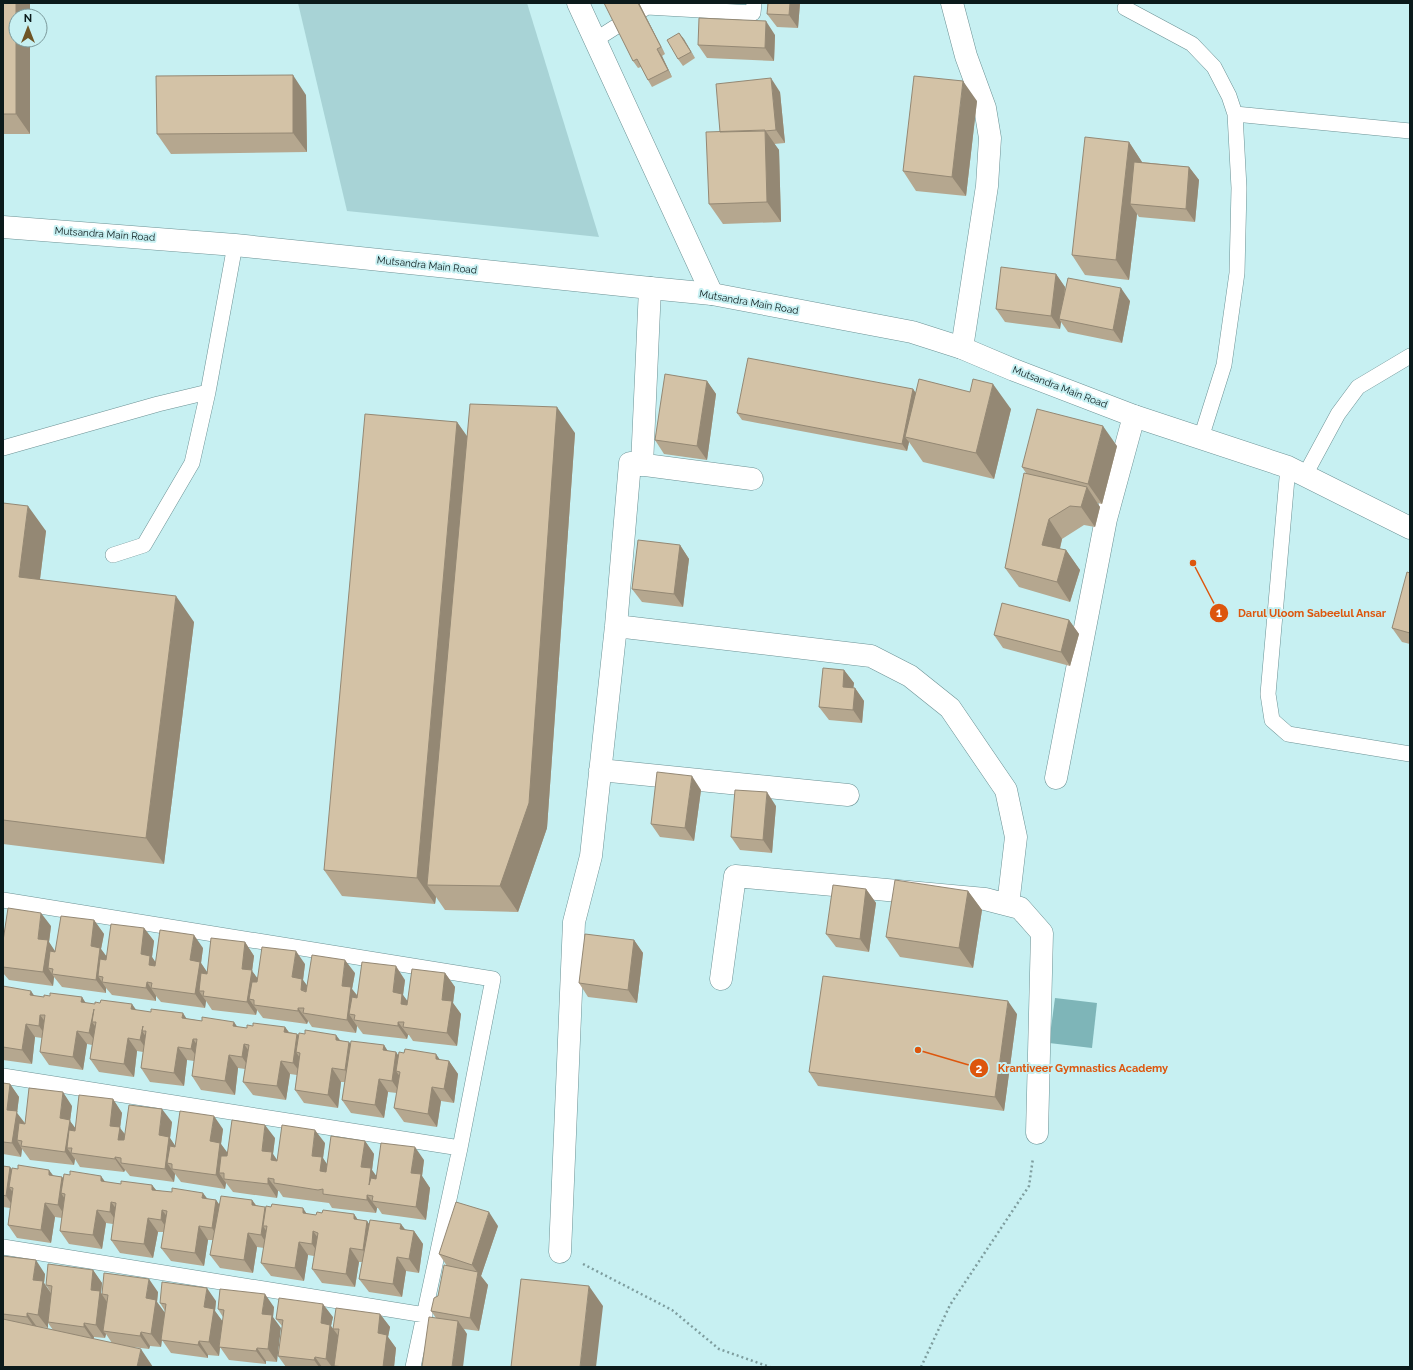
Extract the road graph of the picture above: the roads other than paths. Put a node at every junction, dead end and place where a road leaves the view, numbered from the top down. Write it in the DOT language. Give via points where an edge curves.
graph roads {
  1 [pos="578,3"];
  2 [pos="754,3"];
  3 [pos="952,3"];
  4 [pos="647,5"];
  5 [pos="1125,8"];
  6 [pos="595,40"];
  7 [pos="1235,114"];
  8 [pos="1410,131"];
  9 [pos="3,227"];
  10 [pos="235,245"];
  11 [pos="650,288"];
  12 [pos="712,294"];
  13 [pos="962,348"];
  14 [pos="1410,356"];
  15 [pos="208,392"];
  16 [pos="1134,416"];
  17 [pos="1201,438"];
  18 [pos="3,448"];
  19 [pos="642,465"];
  20 [pos="1297,471"];
  21 [pos="752,479"];
  22 [pos="1410,528"];
  23 [pos="113,555"];
  24 [pos="616,626"];
  25 [pos="1410,754"];
  26 [pos="600,770"];
  27 [pos="1056,778"];
  28 [pos="848,795"];
  29 [pos="3,900"];
  30 [pos="1008,905"];
  31 [pos="721,979"];
  32 [pos="3,1076"];
  33 [pos="1037,1133"];
  34 [pos="460,1148"];
  35 [pos="3,1247"];
  36 [pos="560,1252"];
  37 [pos="425,1315"];
  38 [pos="413,1367"];
  1 -- 6 [label="street"];
  2 -- 4 [label="lane" via="753,13"];
  3 -- 13 [label="street" via="966,56 985,108 990,138 987,186"];
  4 -- 6 [label="lane"];
  5 -- 7 [label="lane" via="1192,44 1214,67"];
  6 -- 12 [label="street"];
  7 -- 8 [label="lane"];
  7 -- 17 [label="lane" via="1239,188 1237,273 1224,365"];
  9 -- 10 [label="street, Mutsandra Main Road"];
  10 -- 11 [label="street, Mutsandra Main Road"];
  10 -- 15 [label="lane"];
  11 -- 12 [label="street, Mutsandra Main Road"];
  11 -- 19 [label="street"];
  12 -- 13 [label="street, Mutsandra Main Road" via="912,332"];
  13 -- 16 [label="street, Mutsandra Main Road"];
  14 -- 20 [label="lane" via="1358,387"];
  15 -- 18 [label="lane"];
  15 -- 23 [label="lane" via="192,463 144,545"];
  16 -- 17 [label="street, Mutsandra Main Road"];
  16 -- 27 [label="street" via="1106,520"];
  17 -- 20 [label="street, Mutsandra Main Road"];
  19 -- 21 [label="street"];
  19 -- 24 [label="street" via="630,463"];
  20 -- 22 [label="street, Mutsandra Main Road"];
  20 -- 25 [label="lane" via="1268,694 1272,720 1288,734"];
  24 -- 26 [label="street"];
  24 -- 30 [label="street" via="871,656 910,676 950,708 1006,790 1016,837"];
  26 -- 28 [label="street"];
  26 -- 36 [label="street" via="591,856 574,922"];
  29 -- 34 [label="lane" via="493,979"];
  30 -- 31 [label="street" via="985,899 735,876"];
  30 -- 33 [label="street" via="1020,908 1042,933"];
  32 -- 34 [label="lane"];
  34 -- 37 [label="lane"];
  35 -- 37 [label="lane"];
  37 -- 38 [label="lane"];
}
